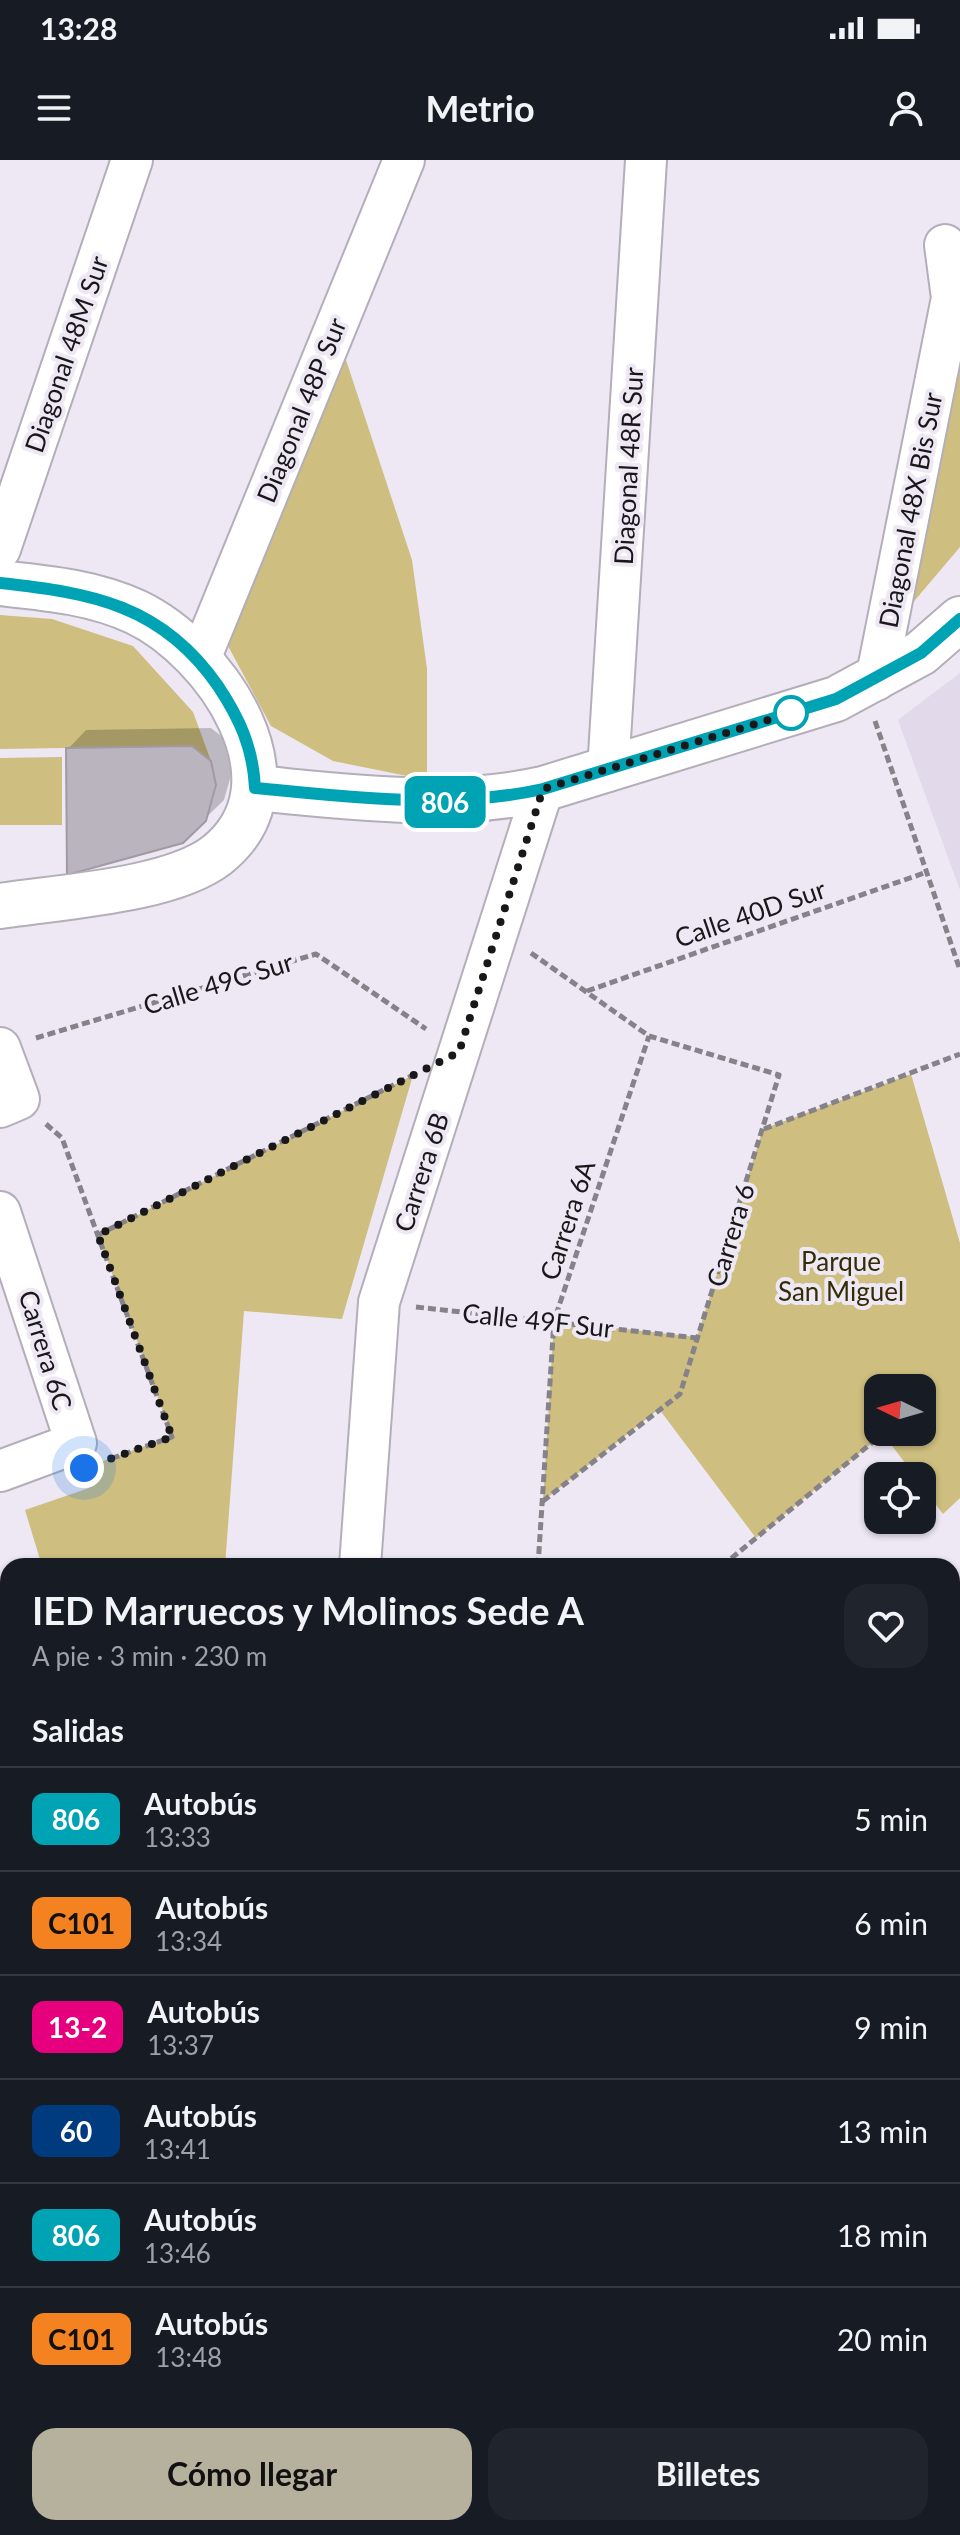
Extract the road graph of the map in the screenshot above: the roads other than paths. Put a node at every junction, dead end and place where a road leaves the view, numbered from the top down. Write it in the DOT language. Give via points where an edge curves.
graph roads {
  1 [pos="132,160"];
  2 [pos="404,160"];
  3 [pos="646,160"];
  4 [pos="945,245"];
  5 [pos="0,549"];
  6 [pos="0,583"];
  7 [pos="960,619"];
  8 [pos="200,659"];
  9 [pos="876,700"];
  10 [pos="608,771"];
  11 [pos="255,788"];
  12 [pos="543,789"];
  13 [pos="0,906"];
  14 [pos="0,1048"];
  15 [pos="9,1103"];
  16 [pos="0,1212"];
  17 [pos="13,1288"];
  18 [pos="0,1471"];
  19 [pos="361,1558"];
  1 -- 5 [label="street, Diagonal 48M Sur"];
  2 -- 8 [label="street, Diagonal 48P Sur"];
  3 -- 10 [label="street, Diagonal 48R Sur"];
  4 -- 9 [label="street, Diagonal 48X Bis Sur" via="952,298"];
  6 -- 8 [label="street" via="101,597 169,631"];
  7 -- 9 [label="street"];
  8 -- 11 [label="street" via="239,716 254,760"];
  9 -- 10 [label="street" via="836,699"];
  10 -- 12 [label="street"];
  11 -- 12 [label="street" via="445,802"];
  11 -- 13 [label="street" via="250,814 237,837 214,857 174,876"];
  12 -- 19 [label="street, Carrera 6B" via="379,1302"];
  14 -- 15 [label="street"];
  16 -- 17 [label="street, Carrera 6C"];
  17 -- 18 [label="street, Carrera 6C" via="76,1443"];
}
